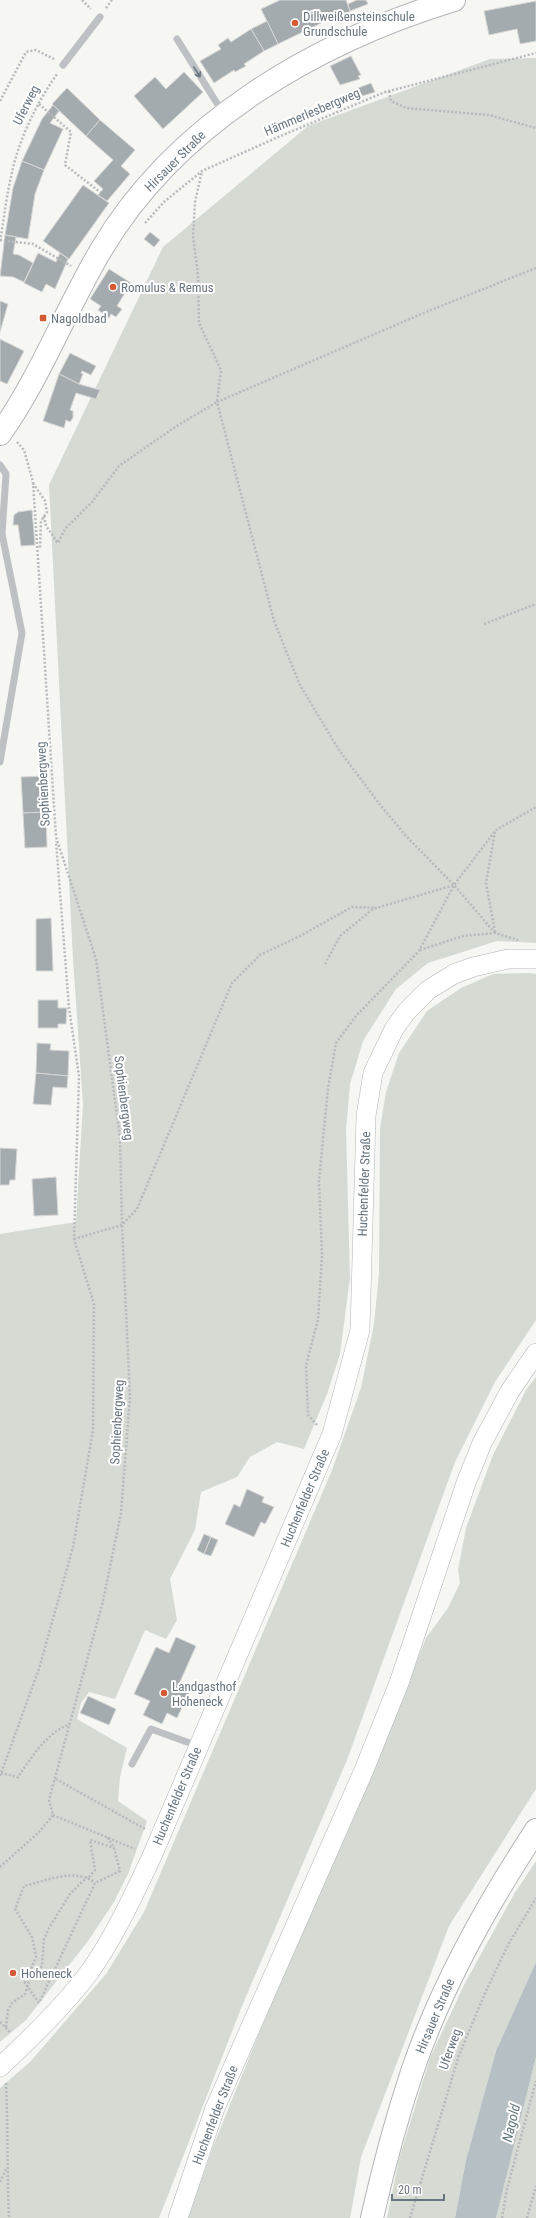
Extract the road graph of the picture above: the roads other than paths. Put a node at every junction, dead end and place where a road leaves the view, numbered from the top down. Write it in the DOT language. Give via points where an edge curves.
graph roads {
  1 [pos="454,0"];
  2 [pos="100,17"];
  3 [pos="177,39"];
  4 [pos="63,65"];
  5 [pos="224,115"];
  6 [pos="2,431"];
  7 [pos="0,466"];
  8 [pos="0,762"];
  9 [pos="536,959"];
  10 [pos="536,1353"];
  11 [pos="198,1746"];
  12 [pos="132,1764"];
  13 [pos="536,1830"];
  14 [pos="3,2072"];
  15 [pos="178,2218"];
  16 [pos="372,2218"];
  1 -- 5 [label="main road, Hirsauer Straße" via="411,14 306,61"];
  2 -- 4 [label="lane"];
  3 -- 5 [label="lane, one-way"];
  5 -- 6 [label="main road, Hirsauer Straße" via="198,136 149,185 119,222 87,275"];
  7 -- 8 [label="lane" via="6,474 2,534 22,633"];
  9 -- 11 [label="main road, Huchenfelder Straße" via="508,959 473,967 454,974 428,990 407,1011 394,1029 373,1073 366,1116 360,1330 332,1434"];
  10 -- 15 [label="main road, Huchenfelder Straße" via="510,1391 482,1443 466,1483 399,1684 364,1770 215,2108"];
  11 -- 12 [label="lane" via="150,1729"];
  11 -- 14 [label="main road, Huchenfelder Straße" via="130,1902 88,1973"];
  13 -- 16 [label="main road, Hirsauer Straße" via="472,1934 432,2020 397,2119"];
}
